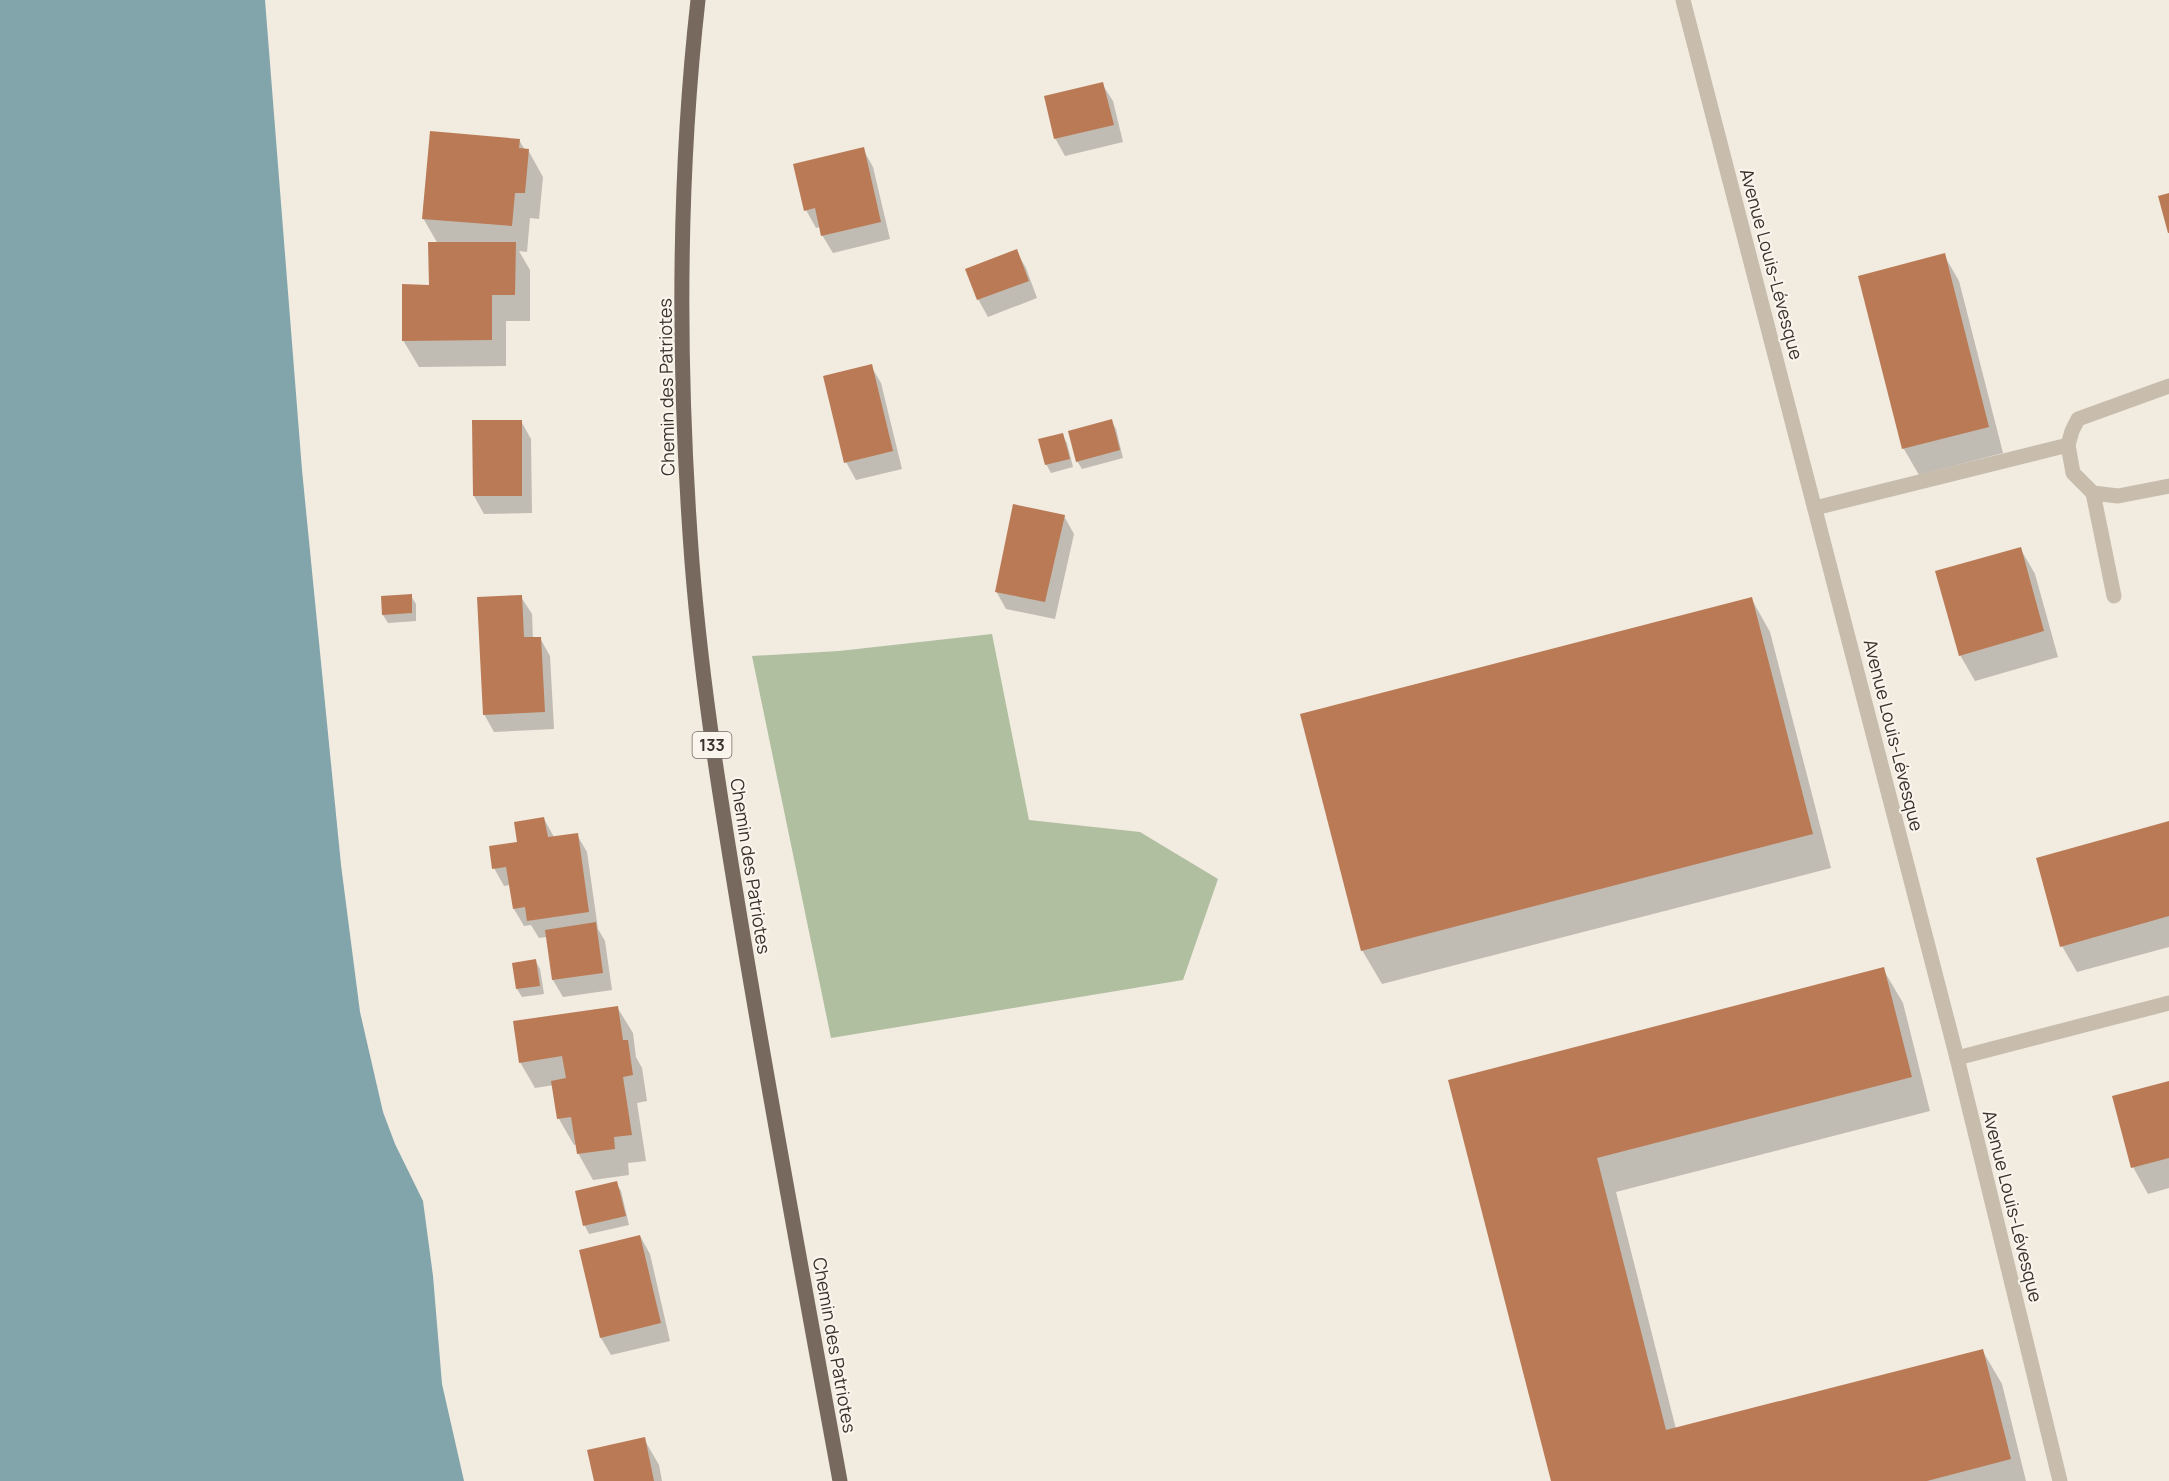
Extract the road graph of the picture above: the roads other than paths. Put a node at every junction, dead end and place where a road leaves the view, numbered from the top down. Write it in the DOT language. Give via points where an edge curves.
graph roads {
  1 [pos="698,0"];
  2 [pos="1683,0"];
  3 [pos="2169,386"];
  4 [pos="2068,445"];
  5 [pos="2169,486"];
  6 [pos="2093,493"];
  7 [pos="1815,508"];
  8 [pos="2114,596"];
  9 [pos="2169,1003"];
  10 [pos="1957,1058"];
  11 [pos="840,1481"];
  12 [pos="2060,1481"];
  1 -- 11 [label="main road, Chemin des Patriotes / 133" via="688,118 683,287 692,564 728,848"];
  2 -- 7 [label="street, Avenue Louis-Lévesque"];
  3 -- 4 [label="street" via="2079,419"];
  4 -- 6 [label="street" via="2073,473"];
  4 -- 7 [label="street"];
  5 -- 6 [label="street" via="2118,496"];
  6 -- 8 [label="street"];
  7 -- 10 [label="street, Avenue Louis-Lévesque"];
  9 -- 10 [label="street"];
  10 -- 12 [label="street, Avenue Louis-Lévesque"];
}
